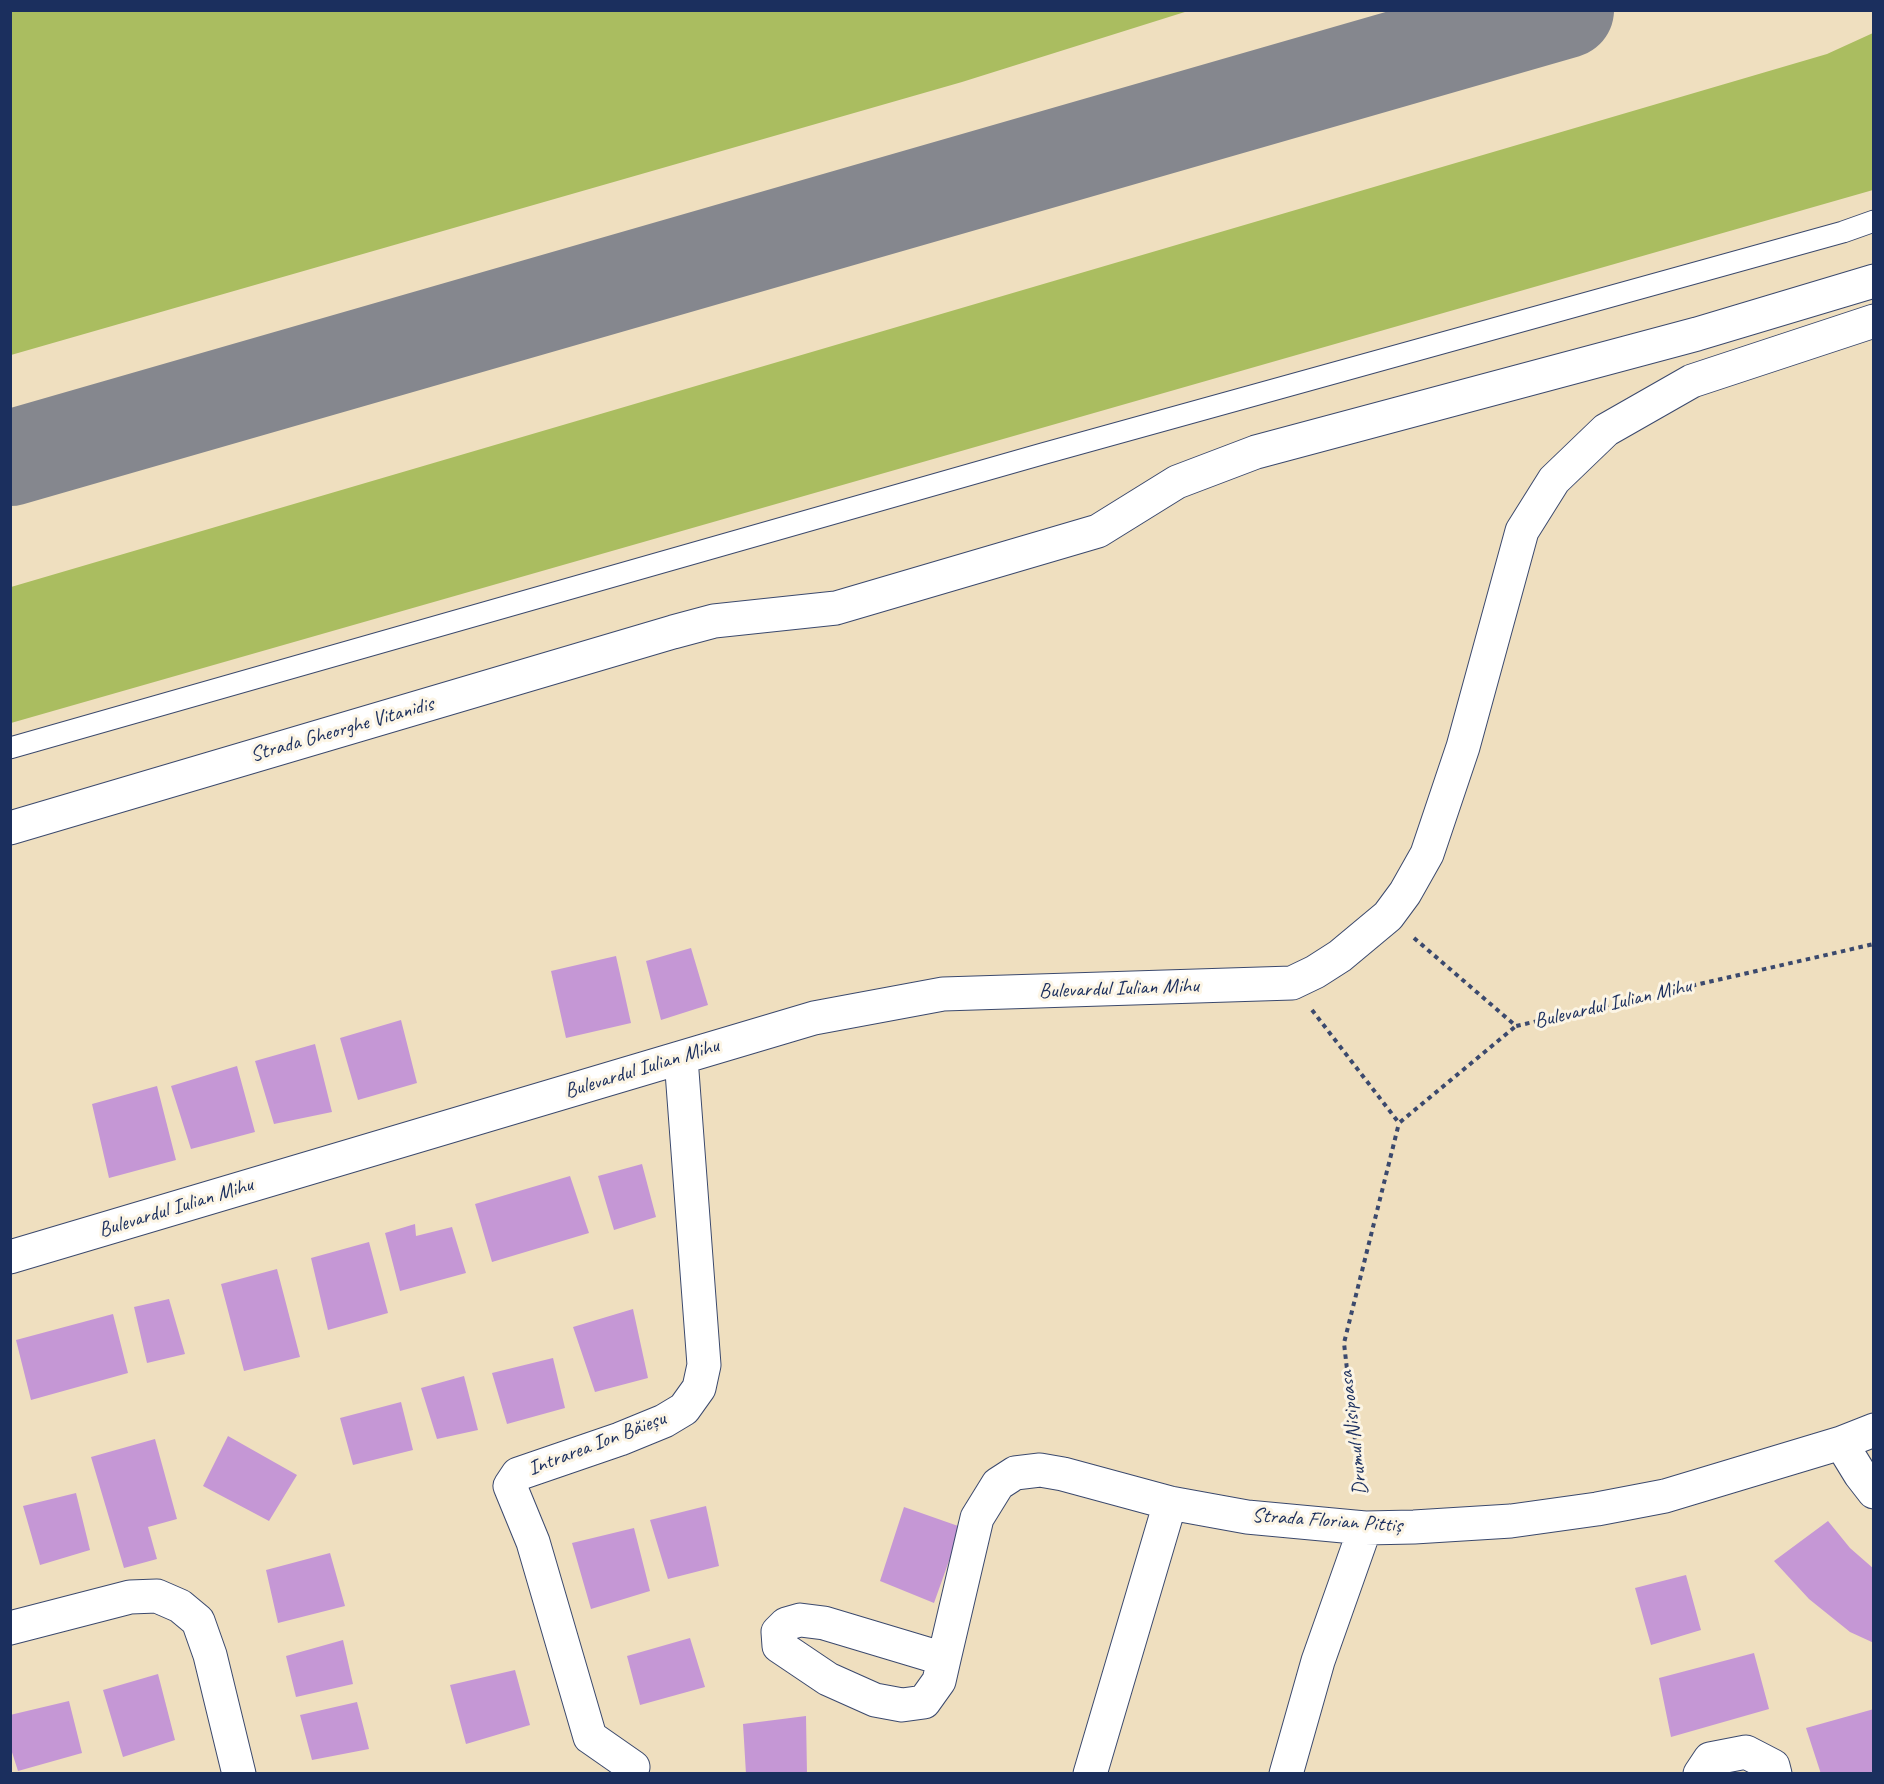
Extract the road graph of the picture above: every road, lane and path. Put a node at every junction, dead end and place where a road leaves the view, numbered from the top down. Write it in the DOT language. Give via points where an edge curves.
graph roads {
  1 [pos="1874,221"];
  2 [pos="1874,280"];
  3 [pos="1874,321"];
  4 [pos="10,748"];
  5 [pos="10,828"];
  6 [pos="1388,916"];
  7 [pos="1874,944"];
  8 [pos="1292,984"];
  9 [pos="1516,1026"];
  10 [pos="681,1058"];
  11 [pos="1399,1123"];
  12 [pos="10,1257"];
  13 [pos="1874,1430"];
  14 [pos="1841,1443"];
  15 [pos="1874,1492"];
  16 [pos="1170,1503"];
  17 [pos="1365,1528"];
  18 [pos="10,1628"];
  19 [pos="944,1659"];
  20 [pos="633,1767"];
  21 [pos="238,1773"];
  22 [pos="1090,1773"];
  23 [pos="1287,1773"];
  24 [pos="1700,1773"];
  25 [pos="1775,1773"];
  1 -- 4 [label="lane"];
  2 -- 5 [label="street, Strada Gheorghe Vitanidis" via="1697,334 1256,452 1177,482 1098,531 848,605 714,621"];
  3 -- 6 [label="street" via="1692,381 1606,430 1554,480 1522,531 1463,747 1427,854"];
  6 -- 8 [label="street" via="1340,956"];
  6 -- 9 [label="path, Bulevardul Iulian Mihu"];
  7 -- 9 [label="path, Bulevardul Iulian Mihu"];
  8 -- 10 [label="street, Bulevardul Iulian Mihu" via="943,994 814,1018"];
  8 -- 11 [label="path"];
  9 -- 11 [label="path"];
  10 -- 12 [label="street, Bulevardul Iulian Mihu"];
  10 -- 20 [label="street, Intrarea Ion Băieșu" via="704,1365 699,1388 684,1409 664,1421 518,1474 510,1486 533,1542 590,1737"];
  11 -- 17 [label="path, Drumul Nisipoasa" via="1344,1343"];
  13 -- 14 [label="street, Strada Florian Pittiș"];
  14 -- 15 [label="street"];
  14 -- 17 [label="street, Strada Florian Pittiș" via="1665,1496 1597,1509 1511,1521"];
  16 -- 17 [label="street, Strada Florian Pittiș" via="1247,1516"];
  16 -- 19 [label="street, Strada Florian Pittiș" via="1040,1470 1015,1473 998,1484 977,1518"];
  16 -- 22 [label="street"];
  17 -- 23 [label="street" via="1318,1661"];
  18 -- 21 [label="street" via="130,1598 157,1596 180,1606 198,1621 210,1655"];
  24 -- 25 [label="street" via="1710,1759 1746,1752 1773,1766"];
}
